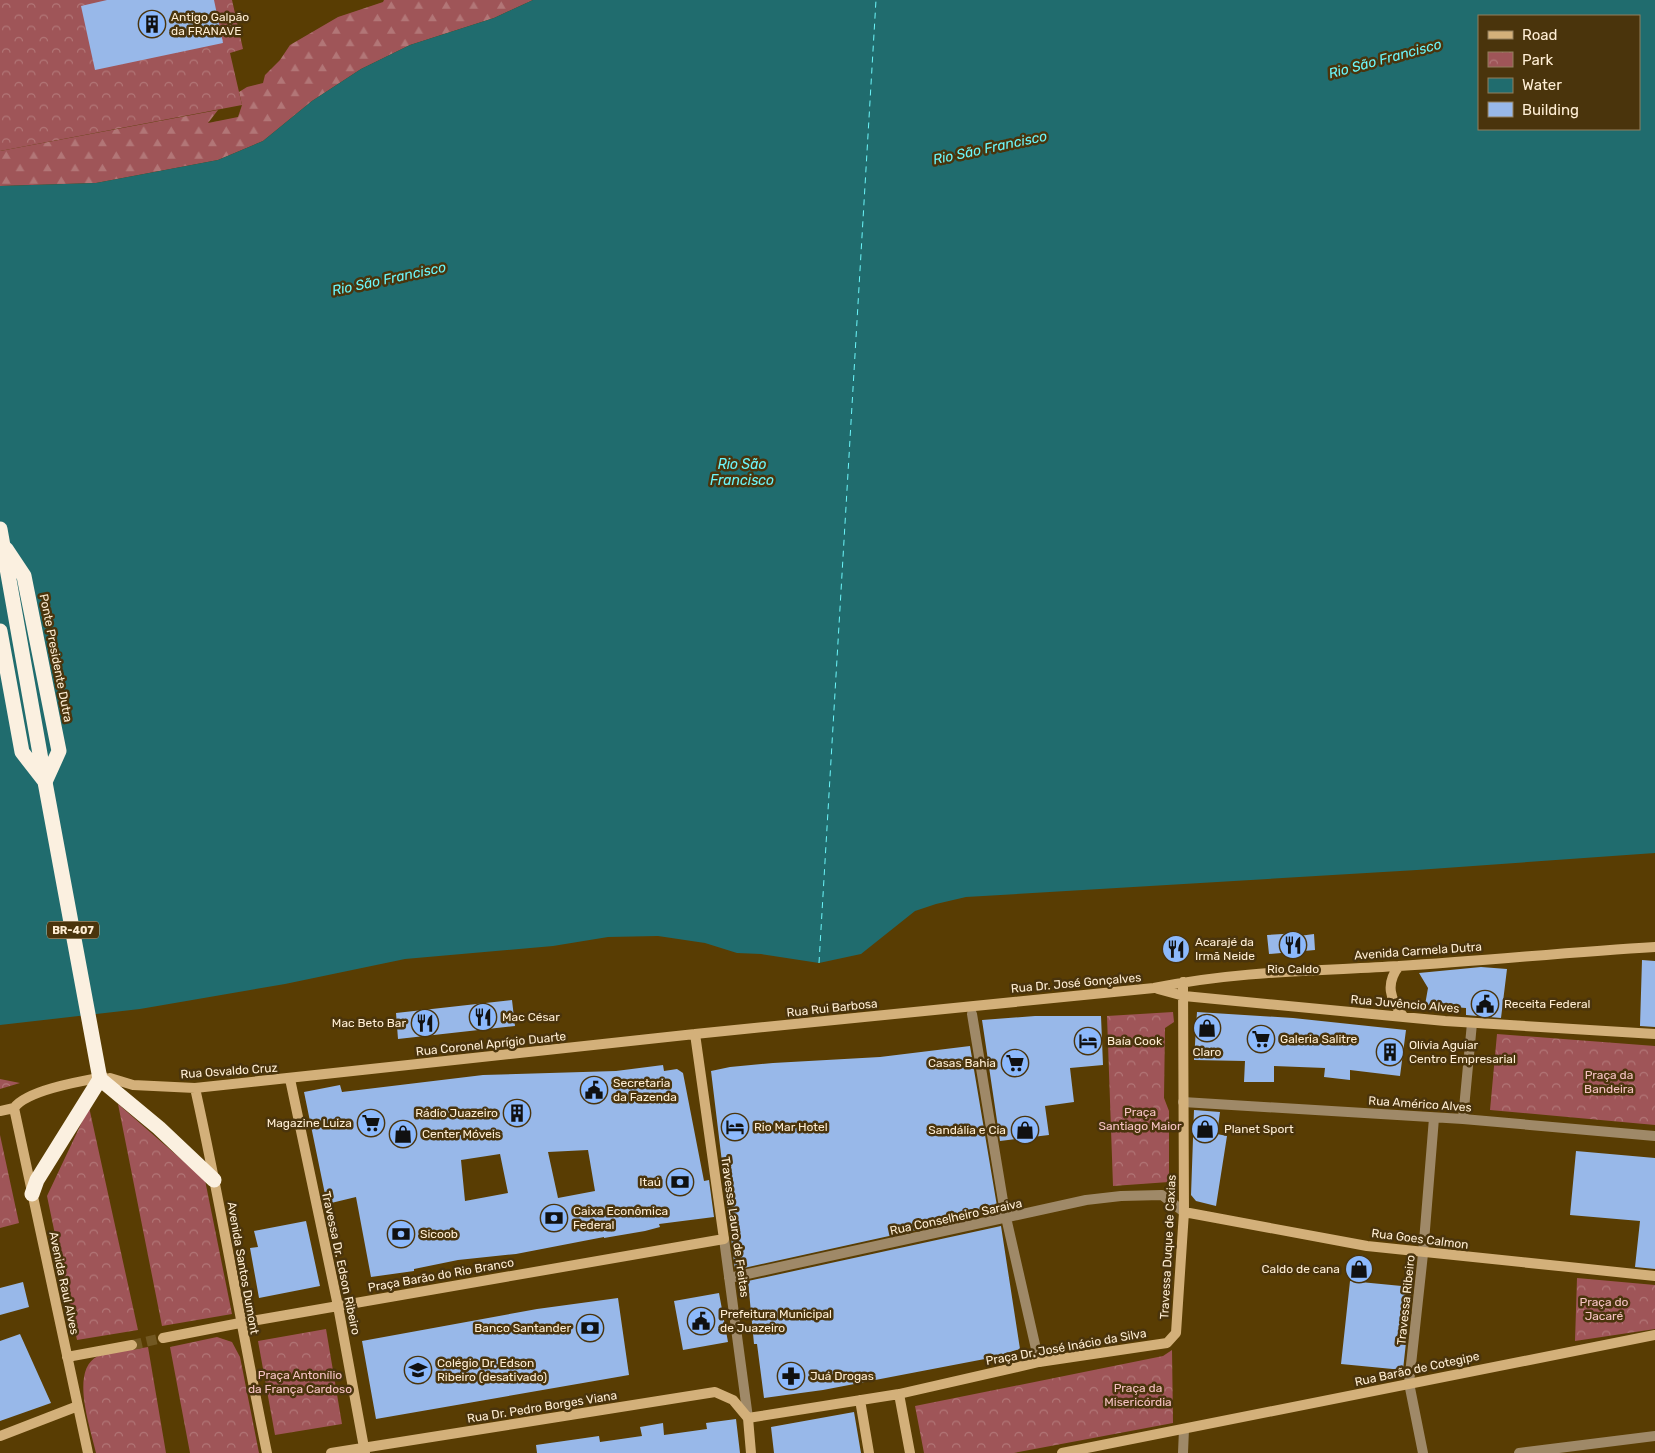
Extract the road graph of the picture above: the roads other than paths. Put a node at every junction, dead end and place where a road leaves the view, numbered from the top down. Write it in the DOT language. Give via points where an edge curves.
graph roads {
  1 [pos="1,541"];
  2 [pos="0,631"];
  3 [pos="46,782"];
  4 [pos="1655,947"];
  5 [pos="1399,966"];
  6 [pos="1184,982"];
  7 [pos="1154,988"];
  8 [pos="1184,996"];
  9 [pos="971,1010"];
  10 [pos="1402,1016"];
  11 [pos="1472,1023"];
  12 [pos="695,1034"];
  13 [pos="1655,1034"];
  14 [pos="105,1078"];
  15 [pos="290,1079"];
  16 [pos="195,1088"];
  17 [pos="1183,1102"];
  18 [pos="0,1111"];
  19 [pos="15,1113"];
  20 [pos="1434,1118"];
  21 [pos="1463,1120"];
  22 [pos="1655,1136"];
  23 [pos="214,1180"];
  24 [pos="34,1187"];
  25 [pos="1184,1212"];
  26 [pos="1007,1219"];
  27 [pos="724,1239"];
  28 [pos="1423,1254"];
  29 [pos="1655,1276"];
  30 [pos="729,1278"];
  31 [pos="338,1306"];
  32 [pos="240,1322"];
  33 [pos="1176,1333"];
  34 [pos="1655,1334"];
  35 [pos="163,1338"];
  36 [pos="132,1345"];
  37 [pos="67,1357"];
  38 [pos="1039,1362"];
  39 [pos="1409,1383"];
  40 [pos="899,1394"];
  41 [pos="860,1400"];
  42 [pos="78,1406"];
  43 [pos="748,1418"];
  44 [pos="1184,1429"];
  45 [pos="0,1436"];
  46 [pos="1655,1436"];
  47 [pos="365,1450"];
  48 [pos="88,1453"];
  49 [pos="267,1453"];
  50 [pos="331,1453"];
  51 [pos="751,1453"];
  52 [pos="870,1453"];
  53 [pos="910,1453"];
  54 [pos="1062,1453"];
  55 [pos="1183,1453"];
  56 [pos="1424,1453"];
  57 [pos="1519,1453"];
  1 -- 3 [label="highway, Ponte Presidente Dutra" via="24,576 59,751"];
  2 -- 3 [label="highway, BR-407" via="22,752"];
  3 -- 14 [label="highway, BR-407, bridge"];
  4 -- 5 [label="street, Avenida Carmela Dutra"];
  5 -- 6 [label="street, Avenida Carmela Dutra" via="1266,973"];
  5 -- 10 [label="street" via="1389,985 1392,1001"];
  6 -- 7 [label="street, Rua Dr. José Gonçalves"];
  6 -- 8 [label="street, Travessa Duque de Caxias"];
  7 -- 8 [label="street, Rua Juvêncio Alves"];
  7 -- 9 [label="street, Rua Dr. José Gonçalves"];
  8 -- 10 [label="street, Rua Juvêncio Alves"];
  8 -- 17 [label="street, Travessa Duque de Caxias"];
  9 -- 12 [label="street, Rua Rui Barbosa"];
  9 -- 26 [label="street"];
  10 -- 11 [label="street, Rua Juvêncio Alves"];
  11 -- 13 [label="street, Rua Juvêncio Alves"];
  11 -- 21 [label="street"];
  12 -- 15 [label="street, Rua Coronel Aprígio Duarte"];
  12 -- 27 [label="street, Travessa Lauro de Freitas"];
  14 -- 16 [label="street, Rua Osvaldo Cruz" via="133,1085"];
  14 -- 19 [label="street, Rua Osvaldo Cruz" via="68,1085 26,1099"];
  14 -- 23 [label="highway"];
  14 -- 24 [label="highway"];
  15 -- 16 [label="street, Rua Osvaldo Cruz"];
  15 -- 31 [label="street, Travessa Dr. Edson Ribeiro"];
  16 -- 23 [label="street, Avenida Santos Dumont"];
  17 -- 20 [label="street, Rua Américo Alves"];
  17 -- 25 [label="street, Travessa Duque de Caxias"];
  18 -- 19 [label="street, Rua Osvaldo Cruz"];
  19 -- 24 [label="street, Avenida Raul Alves"];
  20 -- 21 [label="street, Rua Américo Alves"];
  20 -- 28 [label="street, Travessa Ribeiro"];
  21 -- 22 [label="street, Rua Américo Alves"];
  23 -- 32 [label="street, Avenida Santos Dumont"];
  24 -- 37 [label="street, Avenida Raul Alves"];
  25 -- 26 [label="street, Rua Conselheiro Saraiva" via="1162,1195 1121,1196 1086,1200"];
  25 -- 28 [label="street, Rua Goes Calmon"];
  25 -- 33 [label="street, Travessa Duque de Caxias"];
  26 -- 30 [label="street, Rua Conselheiro Saraiva"];
  26 -- 38 [label="street"];
  27 -- 30 [label="street, Travessa Lauro de Freitas"];
  27 -- 31 [label="street, Praça Barão do Rio Branco"];
  28 -- 29 [label="street, Rua Goes Calmon"];
  28 -- 39 [label="street, Travessa Ribeiro"];
  30 -- 43 [label="street, Travessa Lauro de Freitas"];
  31 -- 32 [label="street, Praça Barão do Rio Branco"];
  31 -- 47 [label="street, Travessa Dr. Edson Ribeiro"];
  32 -- 35 [label="street, Praça Barão do Rio Branco"];
  32 -- 49 [label="street, Avenida Santos Dumont"];
  33 -- 38 [label="street, Praça Dr. José Inácio da Silva" via="1167,1343"];
  34 -- 39 [label="street, Rua Barão de Cotegipe"];
  36 -- 37 [label="street"];
  37 -- 42 [label="street, Avenida Raul Alves"];
  38 -- 40 [label="street, Praça Dr. José Inácio da Silva"];
  39 -- 44 [label="street, Rua Barão de Cotegipe"];
  39 -- 56 [label="street, Travessa Ribeiro"];
  40 -- 41 [label="street, Praça Dr. José Inácio da Silva"];
  40 -- 53 [label="street"];
  41 -- 43 [label="street, Praça Dr. José Inácio da Silva"];
  41 -- 52 [label="street"];
  42 -- 45 [label="street"];
  42 -- 48 [label="street, Avenida Raul Alves"];
  43 -- 47 [label="street, Rua Dr. Pedro Borges Viana" via="733,1400 715,1392"];
  43 -- 51 [label="street, Travessa Lauro de Freitas"];
  44 -- 54 [label="street, Rua Barão de Cotegipe"];
  44 -- 55 [label="street"];
  46 -- 57 [label="street"];
  47 -- 50 [label="street, Rua Dr. Pedro Borges Viana"];
}
